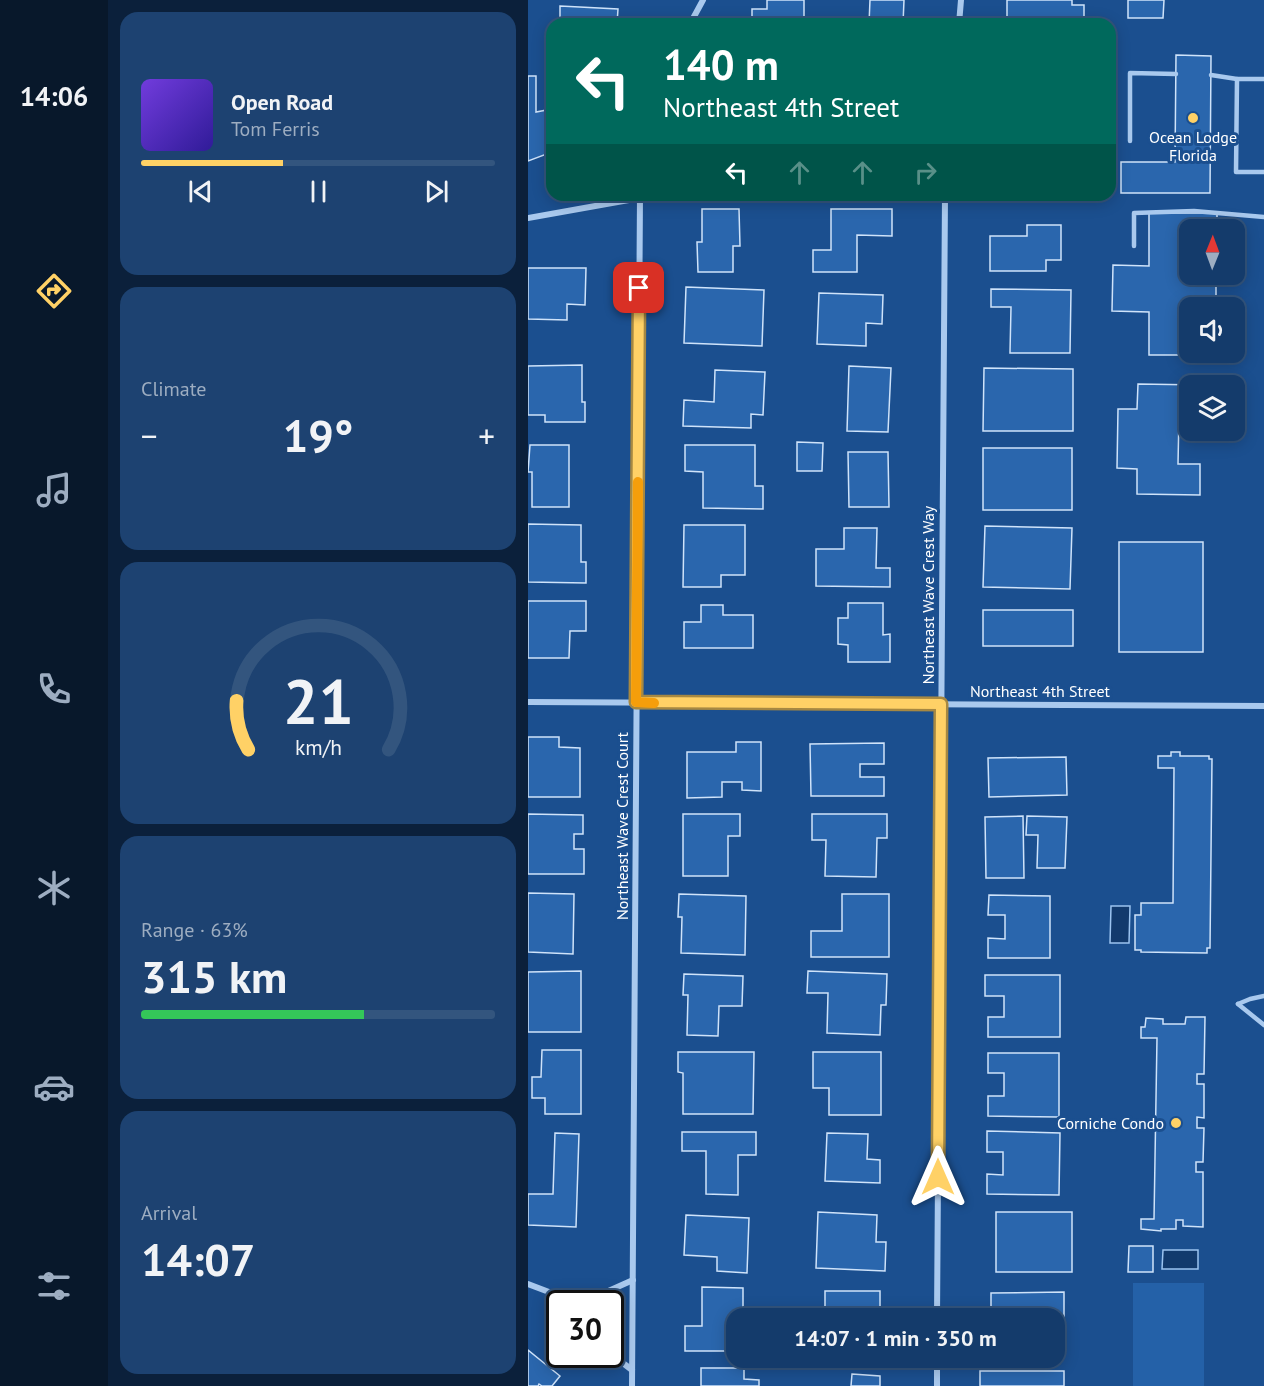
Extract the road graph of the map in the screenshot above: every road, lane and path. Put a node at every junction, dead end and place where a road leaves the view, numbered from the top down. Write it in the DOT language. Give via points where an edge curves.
graph roads {
  1 [pos="703,0"];
  2 [pos="961,0"];
  3 [pos="693,18"];
  4 [pos="960,18"];
  5 [pos="1176,74"];
  6 [pos="1211,75"];
  7 [pos="1237,79"];
  8 [pos="1264,79"];
  9 [pos="1130,141"];
  10 [pos="1264,172"];
  11 [pos="615,201"];
  12 [pos="640,201"];
  13 [pos="945,201"];
  14 [pos="1264,217"];
  15 [pos="528,218"];
  16 [pos="1134,246"];
  17 [pos="528,702"];
  18 [pos="636,702"];
  19 [pos="941,704"];
  20 [pos="1264,706"];
  21 [pos="1264,996"];
  22 [pos="1264,1025"];
  23 [pos="633,1280"];
  24 [pos="528,1284"];
  25 [pos="937,1308"];
  26 [pos="624,1364"];
  27 [pos="937,1368"];
  28 [pos="632,1370"];
  29 [pos="632,1386"];
  30 [pos="937,1386"];
  1 -- 3 [label="street"];
  2 -- 4 [label="street"];
  5 -- 9 [label="lane" via="1130,73"];
  6 -- 7 [label="lane"];
  7 -- 8 [label="lane"];
  7 -- 10 [label="lane" via="1236,172"];
  11 -- 15 [label="street"];
  12 -- 18 [label="street, Northeast Wave Crest Court"];
  13 -- 19 [label="street, Northeast Wave Crest Way"];
  14 -- 16 [label="lane" via="1194,211 1134,213"];
  17 -- 18 [label="street, Northeast 4th Street"];
  18 -- 19 [label="street, Northeast 4th Street"];
  18 -- 23 [label="street, Northeast Wave Crest Court"];
  19 -- 20 [label="street, Northeast 4th Street"];
  19 -- 25 [label="street, Northeast Wave Crest Way"];
  21 -- 22 [label="lane" via="1238,1004"];
  23 -- 24 [label="street" via="567,1304"];
  23 -- 28 [label="street, Northeast Wave Crest Court"];
  26 -- 28 [label="street"];
  27 -- 30 [label="street"];
  28 -- 29 [label="street, Northeast Wave Crest Court"];
}
